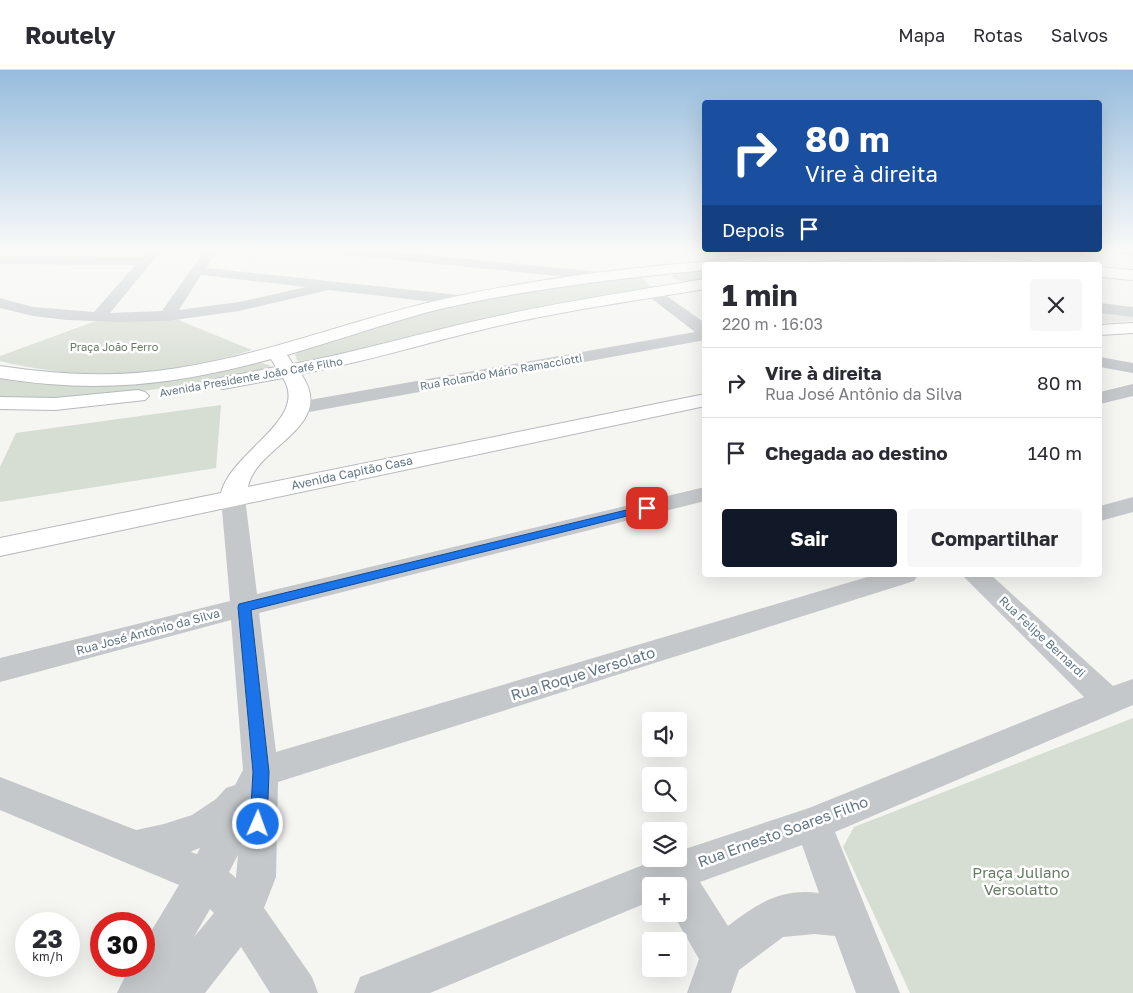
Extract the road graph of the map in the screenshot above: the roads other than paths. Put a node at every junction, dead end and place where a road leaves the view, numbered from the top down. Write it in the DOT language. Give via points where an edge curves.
graph roads {
  1 [pos="118,294"];
  2 [pos="182,294"];
  3 [pos="293,294"];
  4 [pos="373,294"];
  5 [pos="494,294"];
  6 [pos="641,294"];
  7 [pos="655,294"];
  8 [pos="419,302"];
  9 [pos="0,303"];
  10 [pos="1102,308"];
  11 [pos="1133,312"];
  12 [pos="166,316"];
  13 [pos="98,317"];
  14 [pos="1133,328"];
  15 [pos="702,329"];
  16 [pos="1102,330"];
  17 [pos="702,336"];
  18 [pos="278,350"];
  19 [pos="342,361"];
  20 [pos="1102,362"];
  21 [pos="1133,368"];
  22 [pos="0,372"];
  23 [pos="286,372"];
  24 [pos="1133,390"];
  25 [pos="1102,398"];
  26 [pos="299,400"];
  27 [pos="702,401"];
  28 [pos="0,402"];
  29 [pos="702,495"];
  30 [pos="234,498"];
  31 [pos="1133,504"];
  32 [pos="1102,513"];
  33 [pos="0,547"];
  34 [pos="897,577"];
  35 [pos="977,577"];
  36 [pos="244,607"];
  37 [pos="0,670"];
  38 [pos="1121,695"];
  39 [pos="261,772"];
  40 [pos="0,793"];
  41 [pos="813,824"];
  42 [pos="136,848"];
  43 [pos="206,876"];
  44 [pos="687,877"];
  45 [pos="642,895"];
  46 [pos="687,908"];
  47 [pos="242,912"];
  48 [pos="848,918"];
  49 [pos="715,975"];
  50 [pos="139,993"];
  51 [pos="177,993"];
  52 [pos="296,993"];
  53 [pos="376,993"];
  54 [pos="878,993"];
  1 -- 13 [label="street"];
  2 -- 12 [label="street"];
  3 -- 12 [label="street" via="244,306"];
  4 -- 8 [label="street"];
  5 -- 8 [label="main road, Avenida Presidente João Café Filho"];
  6 -- 19 [label="main road, Avenida Presidente João Café Filho" via="488,323"];
  7 -- 15 [label="street"];
  8 -- 18 [label="main road, Avenida Presidente João Café Filho"];
  9 -- 13 [label="street" via="45,313"];
  10 -- 11 [label="street"];
  12 -- 13 [label="street"];
  14 -- 16 [label="main road"];
  17 -- 26 [label="street, Rua Rolando Mário Ramacciotti"];
  18 -- 22 [label="main road, Avenida Presidente João Café Filho" via="201,371 136,379 81,381"];
  18 -- 23 [label="main road"];
  19 -- 23 [label="main road, Avenida Presidente João Café Filho"];
  19 -- 26 [label="main road" via="319,375"];
  20 -- 21 [label="street"];
  23 -- 26 [label="main road" via="295,380"];
  23 -- 28 [label="main road, Avenida Presidente João Café Filho" via="115,399 54,404"];
  24 -- 25 [label="street"];
  26 -- 30 [label="main road" via="270,444 244,469 233,486"];
  27 -- 30 [label="main road, Avenida Capitão Casa"];
  29 -- 36 [label="street, Rua José Antônio da Silva"];
  30 -- 33 [label="main road, Avenida Capitão Casa"];
  30 -- 36 [label="street"];
  31 -- 32 [label="street"];
  34 -- 39 [label="street, Rua Roque Versolato"];
  35 -- 38 [label="street, Rua Felipe Bernardi"];
  36 -- 37 [label="street, Rua José Antônio da Silva"];
  36 -- 39 [label="street"];
  38 -- 41 [label="street, Rua Ernesto Soares Filho"];
  39 -- 42 [label="street" via="235,804 212,824 166,843"];
  39 -- 43 [label="street"];
  39 -- 47 [label="street" via="256,877"];
  40 -- 42 [label="street"];
  41 -- 44 [label="street, Rua Ernesto Soares Filho"];
  41 -- 48 [label="street"];
  42 -- 43 [label="street"];
  43 -- 47 [label="street"];
  43 -- 50 [label="street"];
  45 -- 53 [label="street, Rua Ernesto Soares Filho"];
  46 -- 49 [label="street"];
  47 -- 51 [label="street"];
  47 -- 52 [label="street"];
  48 -- 49 [label="street" via="815,913 775,917"];
  48 -- 54 [label="street"];
}
